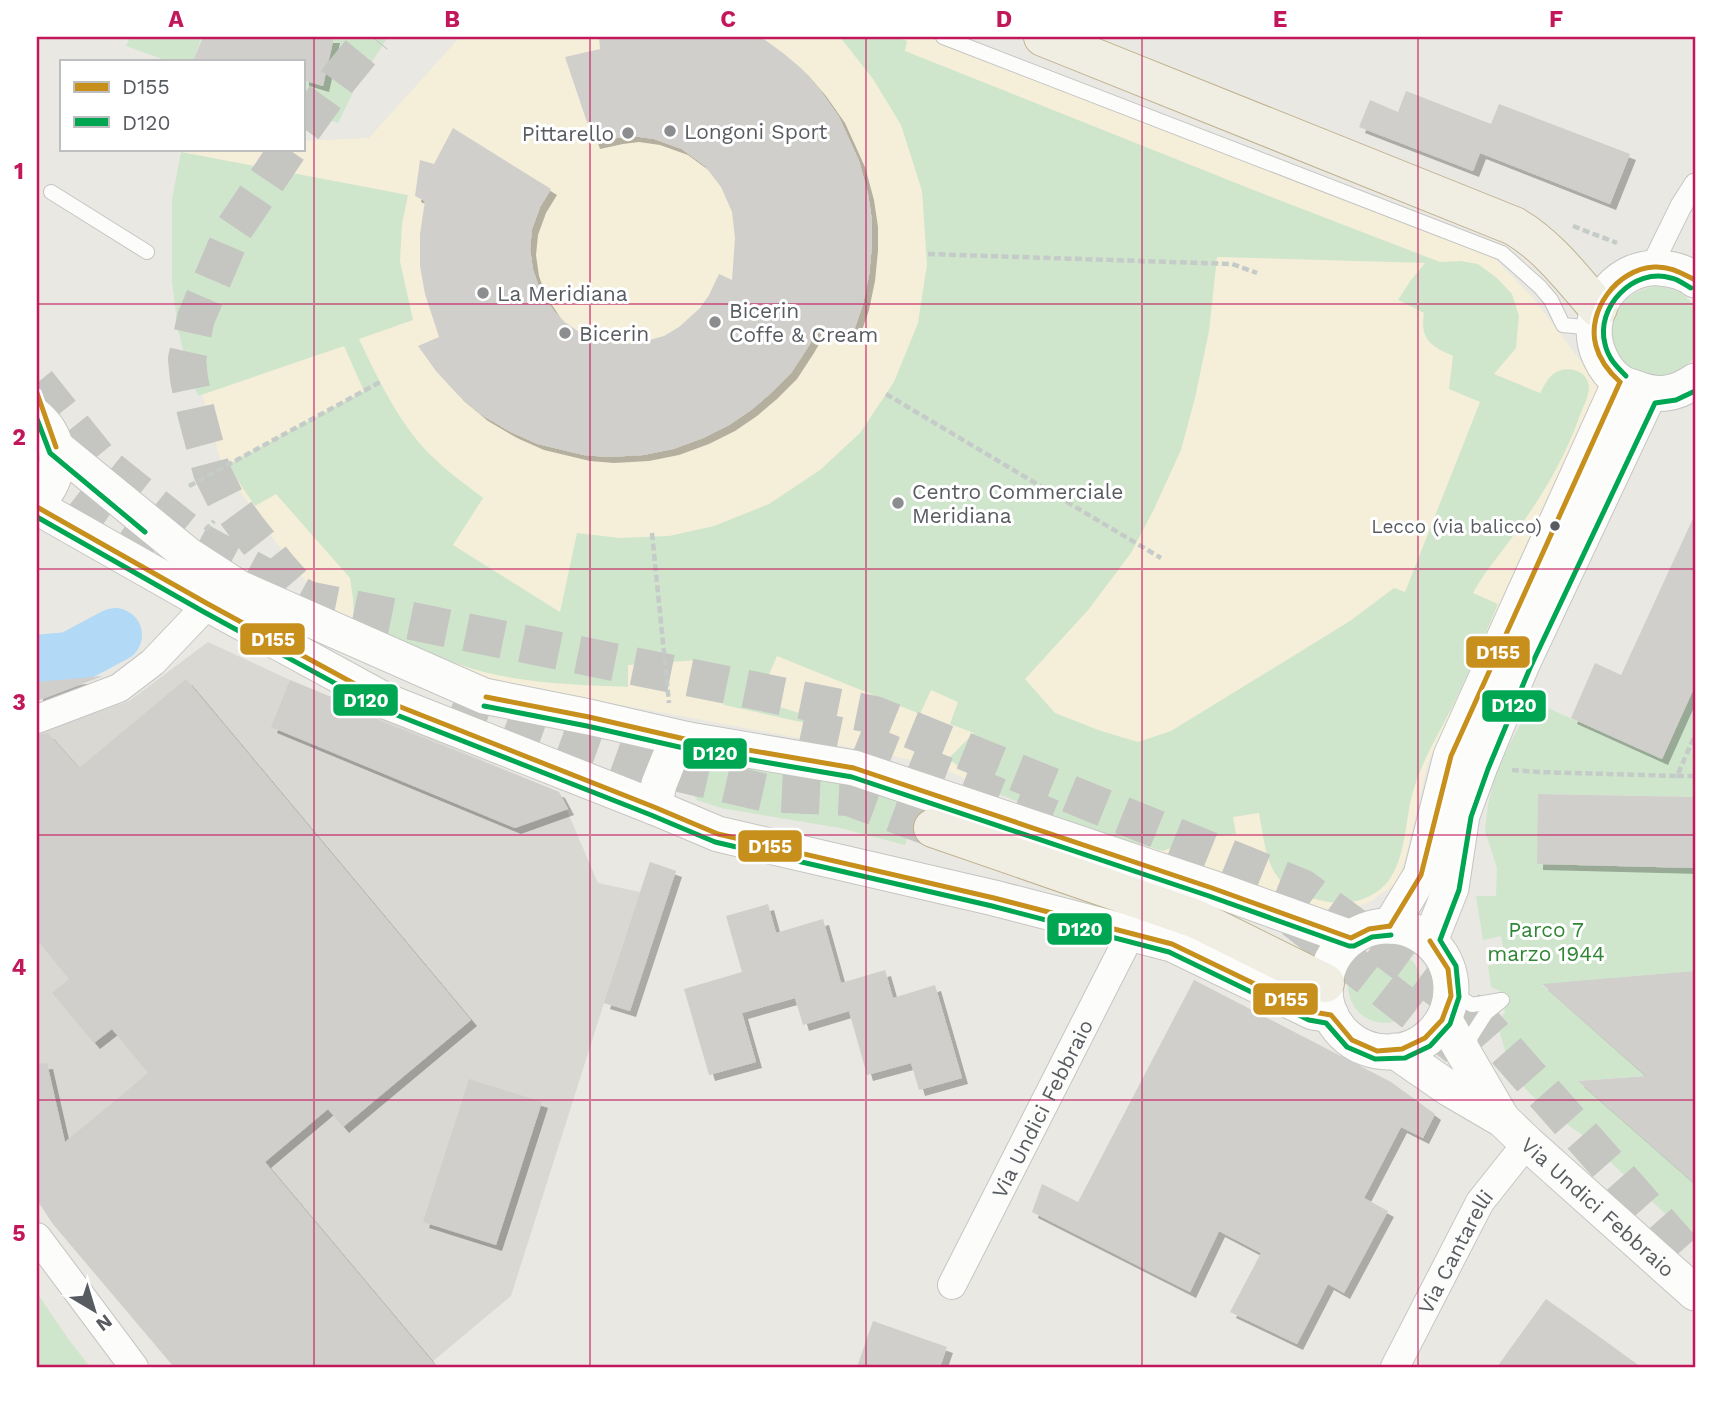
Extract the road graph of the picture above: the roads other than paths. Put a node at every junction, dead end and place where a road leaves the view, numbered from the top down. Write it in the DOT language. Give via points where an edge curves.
graph roads {
  1 [pos="943,37"];
  2 [pos="1043,37"];
  3 [pos="1695,184"];
  4 [pos="51,192"];
  5 [pos="147,253"];
  6 [pos="1651,267"];
  7 [pos="1695,281"];
  8 [pos="1596,318"];
  9 [pos="1695,381"];
  10 [pos="1634,388"];
  11 [pos="37,393"];
  12 [pos="47,431"];
  13 [pos="37,505"];
  14 [pos="208,604"];
  15 [pos="37,719"];
  16 [pos="689,740"];
  17 [pos="654,807"];
  18 [pos="933,828"];
  19 [pos="1390,926"];
  20 [pos="1131,933"];
  21 [pos="1351,938"];
  22 [pos="1430,941"];
  23 [pos="1328,999"];
  24 [pos="1447,1005"];
  25 [pos="1395,1051"];
  26 [pos="1471,1066"];
  27 [pos="1515,1132"];
  28 [pos="37,1237"];
  29 [pos="952,1285"];
  30 [pos="1695,1293"];
  31 [pos="134,1367"];
  32 [pos="1395,1367"];
  1 -- 8 [label="lane" via="1502,253 1551,300 1563,325"];
  2 -- 8 [label="highway" via="1514,226 1548,251"];
  3 -- 6 [label="street"];
  4 -- 5 [label="lane"];
  6 -- 7 [label="street" via="1670,268"];
  6 -- 8 [label="street" via="1619,280 1607,293"];
  8 -- 10 [label="street" via="1596,348 1605,367"];
  9 -- 10 [label="street" via="1668,394"];
  10 -- 19 [label="street" via="1451,756 1421,875"];
  10 -- 22 [label="street" via="1480,766 1462,815 1451,888"];
  11 -- 12 [label="street"];
  12 -- 13 [label="street" via="58,458 50,487"];
  12 -- 16 [label="street" via="188,555 239,588 484,696"];
  13 -- 14 [label="street"];
  14 -- 15 [label="street" via="153,662 119,688"];
  14 -- 17 [label="street" via="388,702"];
  16 -- 17 [label="street" via="669,760"];
  16 -- 21 [label="street" via="854,768"];
  17 -- 20 [label="street" via="718,834"];
  18 -- 23 [label="highway" via="1196,919"];
  19 -- 21 [label="street"];
  19 -- 22 [label="street" via="1411,930"];
  20 -- 23 [label="street" via="1172,944 1313,1012"];
  20 -- 29 [label="street, Via Undici Febbraio"];
  21 -- 23 [label="street" via="1330,963"];
  22 -- 24 [label="street, Via Undici Febbraio" via="1446,962 1451,982"];
  23 -- 25 [label="street, Via Undici Febbraio" via="1337,1027 1353,1042"];
  24 -- 25 [label="street" via="1432,1034"];
  24 -- 26 [label="street, Via Undici Febbraio"];
  24 -- 26 [label="lane" via="1502,1000 1486,1013 1470,1038"];
  25 -- 27 [label="street, Via Undici Febbraio"];
  26 -- 27 [label="street, Via Undici Febbraio"];
  27 -- 30 [label="street, Via Undici Febbraio"];
  27 -- 32 [label="street, Via Cantarelli"];
  28 -- 31 [label="street"];
}
